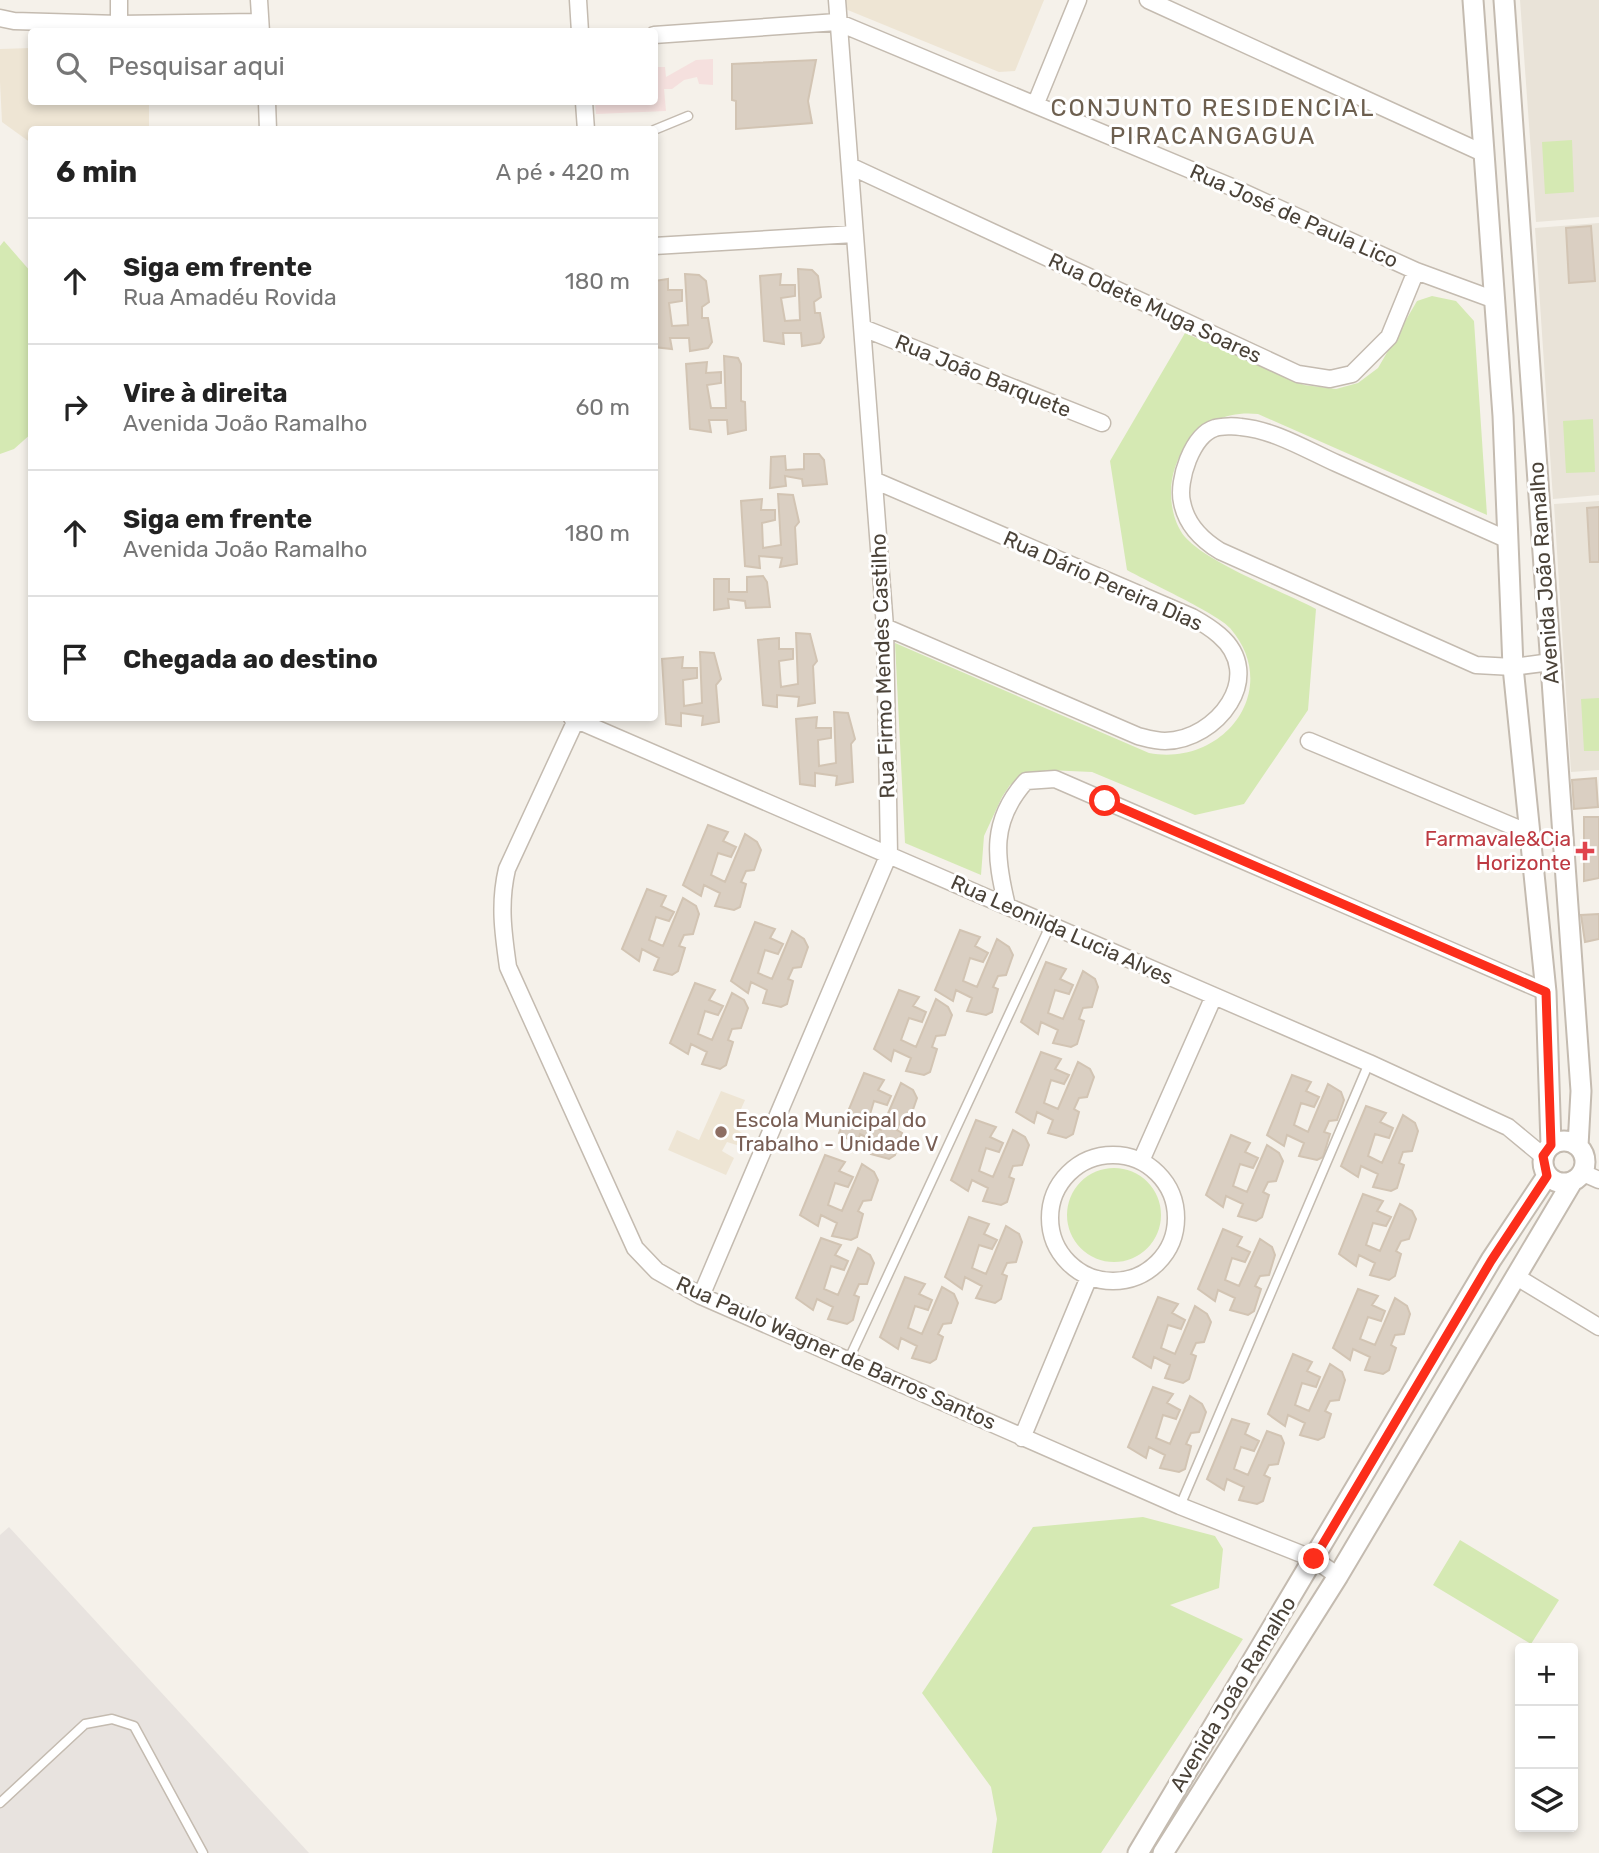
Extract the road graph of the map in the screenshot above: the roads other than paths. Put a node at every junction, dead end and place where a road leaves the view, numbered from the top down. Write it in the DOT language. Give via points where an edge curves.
graph roads {
  1 [pos="119,0"];
  2 [pos="259,0"];
  3 [pos="578,0"];
  4 [pos="837,0"];
  5 [pos="1078,0"];
  6 [pos="1148,0"];
  7 [pos="1473,0"];
  8 [pos="1504,0"];
  9 [pos="0,18"];
  10 [pos="838,22"];
  11 [pos="119,24"];
  12 [pos="261,27"];
  13 [pos="580,28"];
  14 [pos="658,35"];
  15 [pos="1035,103"];
  16 [pos="267,105"];
  17 [pos="584,105"];
  18 [pos="688,116"];
  19 [pos="268,126"];
  20 [pos="586,126"];
  21 [pos="658,128"];
  22 [pos="1483,153"];
  23 [pos="850,166"];
  24 [pos="854,234"];
  25 [pos="658,246"];
  26 [pos="1416,271"];
  27 [pos="1495,300"];
  28 [pos="863,328"];
  29 [pos="1102,423"];
  30 [pos="876,481"];
  31 [pos="1506,539"];
  32 [pos="885,627"];
  33 [pos="1550,662"];
  34 [pos="1513,667"];
  35 [pos="573,721"];
  36 [pos="579,721"];
  37 [pos="1309,741"];
  38 [pos="1529,833"];
  39 [pos="889,854"];
  40 [pos="1007,906"];
  41 [pos="1050,926"];
  42 [pos="1546,992"];
  43 [pos="1214,996"];
  44 [pos="1369,1063"];
  45 [pos="1578,1146"];
  46 [pos="1547,1159"];
  47 [pos="1141,1161"];
  48 [pos="1585,1178"];
  49 [pos="1515,1276"];
  50 [pos="1089,1277"];
  51 [pos="701,1296"];
  52 [pos="1599,1327"];
  53 [pos="847,1362"];
  54 [pos="1022,1438"];
  55 [pos="1180,1506"];
  56 [pos="1314,1559"];
  57 [pos="1338,1576"];
  58 [pos="0,1803"];
  59 [pos="203,1853"];
  60 [pos="1138,1853"];
  61 [pos="1163,1853"];
  1 -- 11 [label="street"];
  2 -- 12 [label="street"];
  3 -- 13 [label="street"];
  4 -- 10 [label="street, Rua Firmo Mendes Castilho"];
  5 -- 15 [label="street"];
  6 -- 22 [label="street"];
  7 -- 22 [label="street, Avenida João Ramalho"];
  8 -- 33 [label="street, Avenida João Ramalho"];
  9 -- 11 [label="street"];
  10 -- 14 [label="street, Rua José de Paula Lico"];
  10 -- 15 [label="street, Rua José de Paula Lico"];
  10 -- 23 [label="street, Rua Firmo Mendes Castilho"];
  11 -- 12 [label="street"];
  15 -- 26 [label="street, Rua José de Paula Lico"];
  16 -- 19 [label="street"];
  17 -- 20 [label="street"];
  18 -- 21 [label="lane"];
  22 -- 27 [label="street, Avenida João Ramalho"];
  23 -- 24 [label="street, Rua Firmo Mendes Castilho"];
  23 -- 26 [label="street, Rua Odete Muga Soares" via="1306,376 1330,379 1352,374 1389,337"];
  24 -- 25 [label="street"];
  24 -- 28 [label="street, Rua Firmo Mendes Castilho"];
  26 -- 27 [label="street, Rua José de Paula Lico"];
  27 -- 31 [label="street, Avenida João Ramalho"];
  28 -- 29 [label="street, Rua João Barquete"];
  28 -- 30 [label="street, Rua Firmo Mendes Castilho"];
  30 -- 32 [label="street, Rua Firmo Mendes Castilho"];
  30 -- 32 [label="street, Rua Dário Pereira Dias" via="1192,617 1221,636 1236,660 1239,683 1231,702 1209,726 1166,741 1138,736"];
  31 -- 34 [label="street, Avenida João Ramalho"];
  31 -- 34 [label="street" via="1282,439 1242,427 1214,428 1204,436 1193,451 1182,485 1181,501 1189,521 1203,540 1220,551 1476,665"];
  32 -- 39 [label="street, Rua Firmo Mendes Castilho"];
  33 -- 34 [label="street"];
  33 -- 45 [label="street, Avenida João Ramalho" via="1581,1091"];
  34 -- 38 [label="street, Avenida João Ramalho"];
  35 -- 51 [label="street, Rua Paulo Wagner de Barros Santos" via="507,869 501,923 508,967 635,1248 657,1270"];
  36 -- 39 [label="street, Rua Leonilda Lucia Alves"];
  37 -- 38 [label="street"];
  38 -- 42 [label="street, Avenida João Ramalho"];
  39 -- 40 [label="street, Rua Leonilda Lucia Alves"];
  39 -- 51 [label="street, Rua Firmo Mendes Castilho"];
  40 -- 41 [label="street, Rua Leonilda Lucia Alves"];
  40 -- 42 [label="street" via="997,851 1000,824 1010,799 1026,781 1055,779"];
  41 -- 43 [label="street, Rua Leonilda Lucia Alves"];
  41 -- 53 [label="lane"];
  42 -- 46 [label="street, Avenida João Ramalho"];
  43 -- 44 [label="street, Rua Leonilda Lucia Alves"];
  43 -- 47 [label="street"];
  44 -- 46 [label="street, Rua Leonilda Lucia Alves" via="1508,1127"];
  44 -- 55 [label="lane"];
  45 -- 46 [label="street" via="1565,1141"];
  45 -- 48 [label="street" via="1585,1159"];
  46 -- 48 [label="street" via="1558,1183"];
  46 -- 56 [label="street, Avenida João Ramalho"];
  47 -- 50 [label="street" via="1171,1191 1174,1233 1166,1253 1132,1278 1110,1281"];
  47 -- 50 [label="street" via="1097,1156 1076,1166 1055,1192 1049,1225 1056,1247 1070,1265"];
  48 -- 49 [label="street, Avenida João Ramalho"];
  49 -- 52 [label="street"];
  49 -- 57 [label="street, Avenida João Ramalho"];
  50 -- 54 [label="street"];
  51 -- 53 [label="street, Rua Paulo Wagner de Barros Santos"];
  53 -- 54 [label="street, Rua Paulo Wagner de Barros Santos"];
  54 -- 55 [label="street, Rua Paulo Wagner de Barros Santos"];
  55 -- 56 [label="street, Rua Paulo Wagner de Barros Santos"];
  56 -- 57 [label="street, Rua Paulo Wagner de Barros Santos"];
  56 -- 60 [label="street, Avenida João Ramalho"];
  57 -- 61 [label="street, Avenida João Ramalho"];
  58 -- 59 [label="lane" via="85,1724 112,1719 134,1726"];
}
